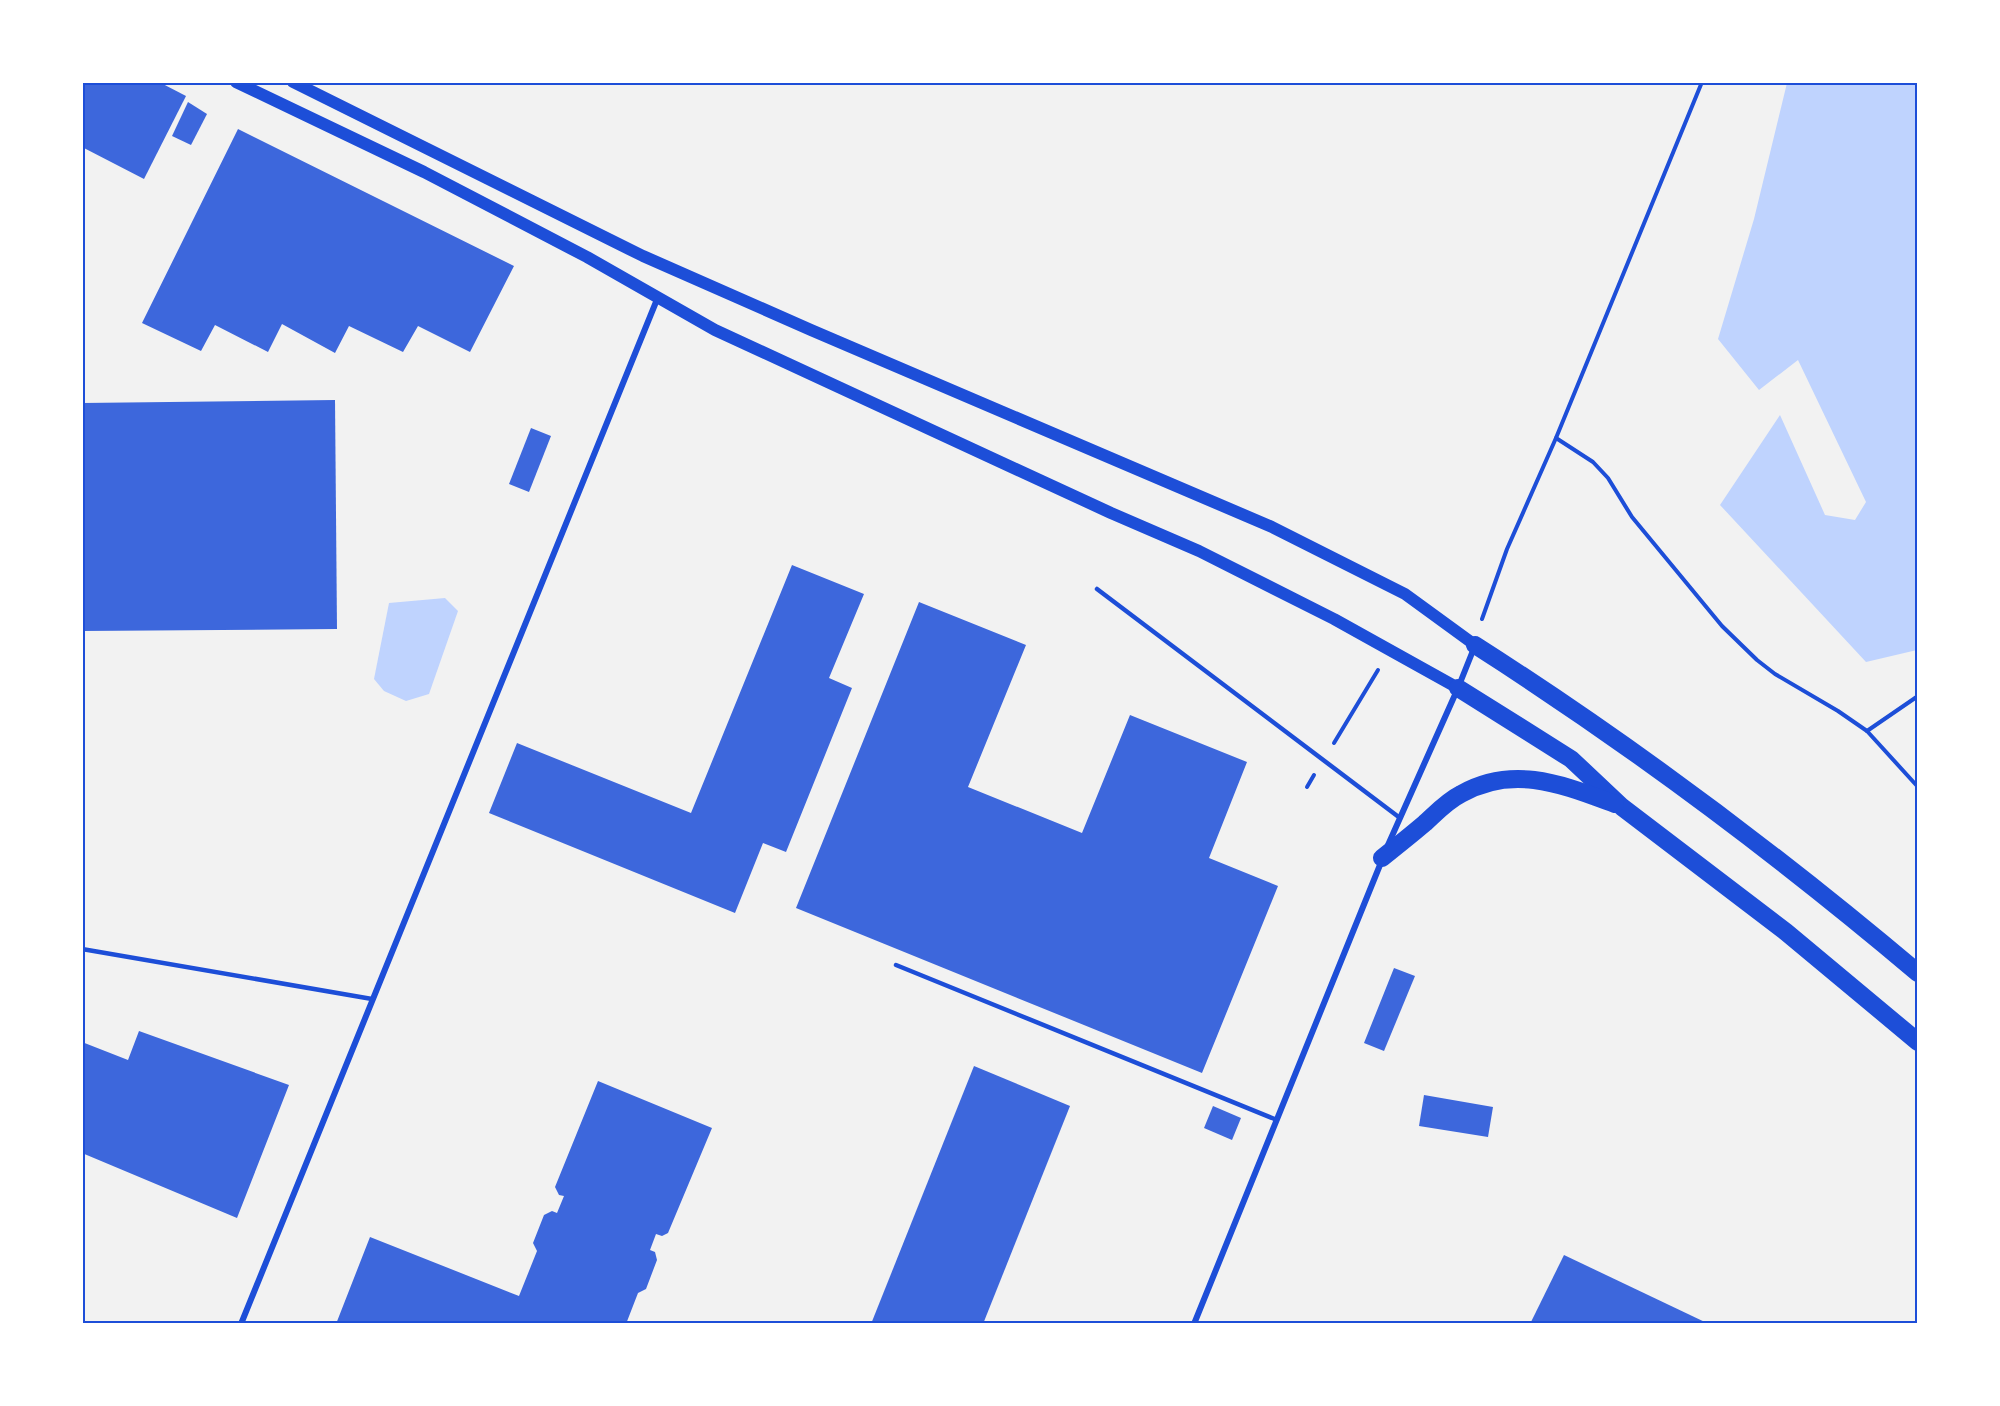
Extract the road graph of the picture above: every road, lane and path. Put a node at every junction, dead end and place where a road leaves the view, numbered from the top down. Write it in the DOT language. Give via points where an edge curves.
graph roads {
  1 [pos="236,82"];
  2 [pos="293,82"];
  3 [pos="1701,82"];
  4 [pos="658,297"];
  5 [pos="1556,438"];
  6 [pos="1097,589"];
  7 [pos="1483,620"];
  8 [pos="1475,645"];
  9 [pos="1458,688"];
  10 [pos="1917,696"];
  11 [pos="1867,732"];
  12 [pos="1917,787"];
  13 [pos="1622,807"];
  14 [pos="1400,818"];
  15 [pos="1382,858"];
  16 [pos="82,949"];
  17 [pos="896,965"];
  18 [pos="1917,973"];
  19 [pos="372,999"];
  20 [pos="1917,1042"];
  21 [pos="1278,1120"];
  22 [pos="241,1323"];
  23 [pos="1194,1323"];
  1 -- 4 [label="main road" via="424,172"];
  2 -- 8 [label="main road" via="644,256 1300,540 1405,594"];
  3 -- 5 [label="path"];
  4 -- 9 [label="main road" via="769,356 1199,551 1334,619"];
  4 -- 19 [label="street"];
  5 -- 7 [label="path" via="1507,549"];
  5 -- 11 [label="path" via="1593,462 1608,478 1632,517 1737,641 1775,674"];
  6 -- 14 [label="lane"];
  8 -- 9 [label="street"];
  8 -- 18 [label="highway" via="1561,699 1651,763"];
  9 -- 13 [label="highway" via="1571,759"];
  9 -- 14 [label="street"];
  10 -- 11 [label="path"];
  11 -- 12 [label="path"];
  13 -- 15 [label="highway" via="1566,786 1522,778 1499,779 1459,794"];
  13 -- 20 [label="highway" via="1786,932"];
  14 -- 15 [label="street"];
  15 -- 21 [label="street"];
  16 -- 19 [label="lane"];
  17 -- 21 [label="lane"];
  19 -- 22 [label="street"];
  21 -- 23 [label="street"];
}
